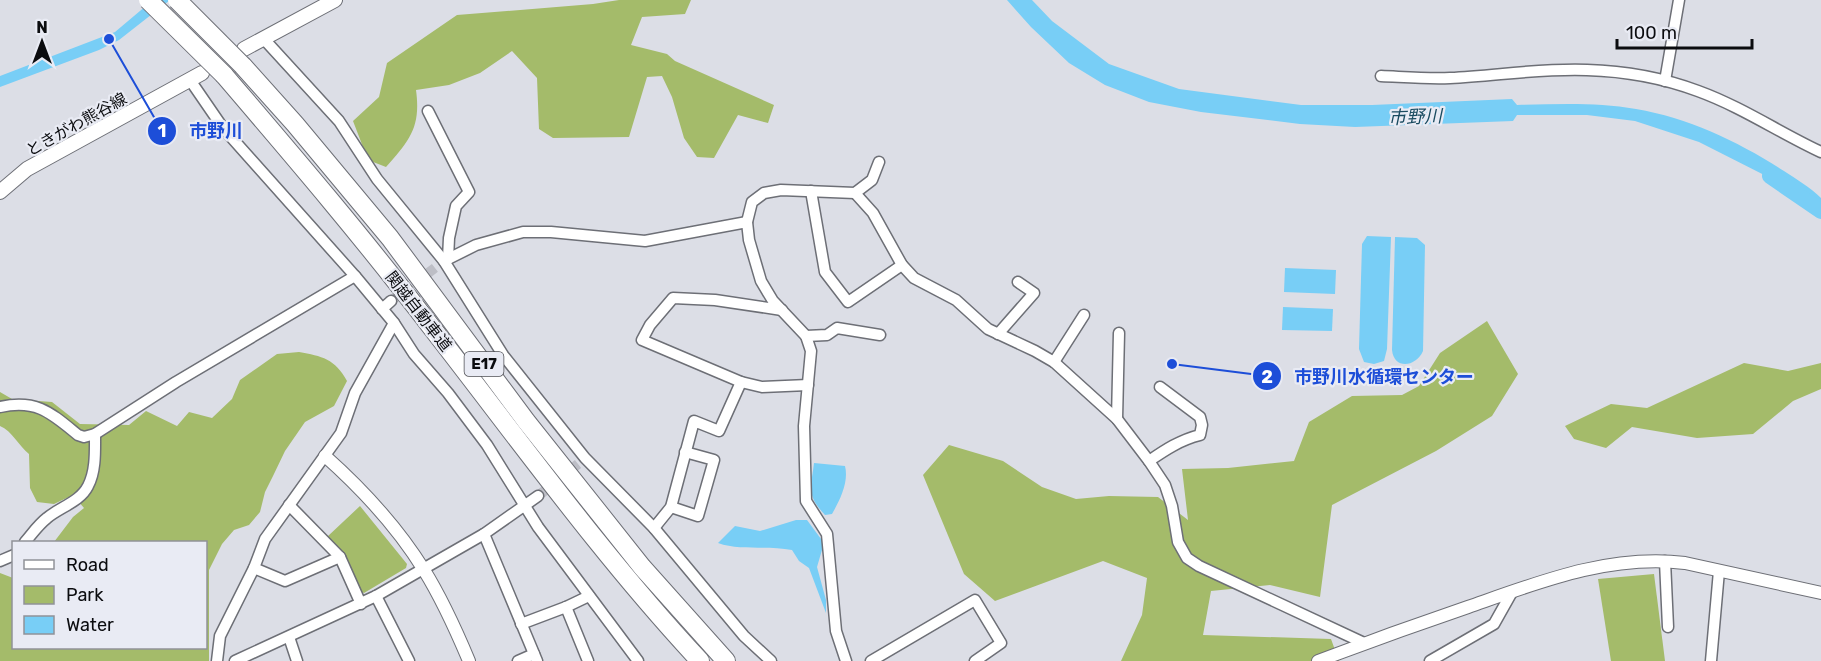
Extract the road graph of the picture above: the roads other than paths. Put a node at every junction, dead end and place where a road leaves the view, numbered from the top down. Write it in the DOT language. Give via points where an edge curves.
graph roads {
  1 [pos="148,0"];
  2 [pos="177,0"];
  3 [pos="335,0"];
  4 [pos="1679,0"];
  5 [pos="263,38"];
  6 [pos="244,57"];
  7 [pos="196,76"];
  8 [pos="1381,76"];
  9 [pos="1665,81"];
  10 [pos="428,111"];
  11 [pos="1821,152"];
  12 [pos="879,162"];
  13 [pos="811,191"];
  14 [pos="0,192"];
  15 [pos="855,193"];
  16 [pos="747,222"];
  17 [pos="446,260"];
  18 [pos="902,265"];
  19 [pos="355,276"];
  20 [pos="1018,282"];
  21 [pos="391,301"];
  22 [pos="382,309"];
  23 [pos="782,310"];
  24 [pos="1083,315"];
  25 [pos="394,324"];
  26 [pos="1119,333"];
  27 [pos="998,334"];
  28 [pos="880,335"];
  29 [pos="806,336"];
  30 [pos="1053,363"];
  31 [pos="741,382"];
  32 [pos="808,385"];
  33 [pos="1160,387"];
  34 [pos="0,407"];
  35 [pos="1117,419"];
  36 [pos="95,434"];
  37 [pos="685,452"];
  38 [pos="325,456"];
  39 [pos="1149,461"];
  40 [pos="538,496"];
  41 [pos="289,505"];
  42 [pos="526,506"];
  43 [pos="671,507"];
  44 [pos="654,528"];
  45 [pos="484,534"];
  46 [pos="27,541"];
  47 [pos="340,557"];
  48 [pos="1665,561"];
  49 [pos="254,568"];
  50 [pos="424,570"];
  51 [pos="1719,571"];
  52 [pos="1512,592"];
  53 [pos="1821,593"];
  54 [pos="376,596"];
  55 [pos="589,596"];
  56 [pos="360,604"];
  57 [pos="566,607"];
  58 [pos="521,624"];
  59 [pos="1668,627"];
  60 [pos="289,637"];
  61 [pos="1364,643"];
  62 [pos="535,658"];
  63 [pos="217,661"];
  64 [pos="235,661"];
  65 [pos="297,661"];
  66 [pos="409,661"];
  67 [pos="469,661"];
  68 [pos="518,661"];
  69 [pos="588,661"];
  70 [pos="638,661"];
  71 [pos="700,661"];
  72 [pos="726,661"];
  73 [pos="771,661"];
  74 [pos="846,661"];
  75 [pos="871,661"];
  76 [pos="975,661"];
  77 [pos="1318,661"];
  78 [pos="1430,661"];
  79 [pos="1711,661"];
  1 -- 71 [label="highway, 関越自動車道 / E17, bridge" via="224,75 371,251 611,560"];
  2 -- 6 [label="highway, 関越自動車道 / E17, bridge"];
  3 -- 5 [label="main road"];
  4 -- 9 [label="street"];
  5 -- 6 [label="main road"];
  5 -- 17 [label="street" via="339,121 377,179"];
  6 -- 72 [label="highway, 関越自動車道 / E17" via="390,238 526,421 642,567"];
  7 -- 14 [label="main road, ときがわ熊谷線" via="27,169"];
  7 -- 19 [label="street" via="223,128"];
  8 -- 9 [label="street" via="1448,78 1585,69"];
  9 -- 11 [label="street" via="1722,101"];
  10 -- 17 [label="street" via="469,192 456,206"];
  12 -- 15 [label="street" via="872,180"];
  13 -- 15 [label="street"];
  13 -- 16 [label="street" via="764,193 752,202"];
  13 -- 18 [label="street" via="825,272 848,302"];
  15 -- 18 [label="street" via="873,213"];
  16 -- 17 [label="street" via="645,241 523,232 476,244"];
  16 -- 23 [label="street" via="761,281"];
  17 -- 44 [label="street" via="503,355 581,461"];
  18 -- 27 [label="street" via="914,278 956,300"];
  19 -- 22 [label="street"];
  19 -- 36 [label="street"];
  20 -- 27 [label="street" via="1034,293"];
  21 -- 22 [label="street"];
  22 -- 25 [label="street"];
  23 -- 29 [label="street"];
  23 -- 31 [label="street" via="673,298 642,340"];
  24 -- 30 [label="street"];
  25 -- 38 [label="street" via="355,393 341,433"];
  25 -- 42 [label="street" via="488,445"];
  26 -- 35 [label="street"];
  27 -- 30 [label="street"];
  28 -- 29 [label="street" via="837,328 827,335"];
  29 -- 32 [label="street" via="811,351"];
  30 -- 35 [label="street"];
  31 -- 32 [label="street" via="762,387"];
  31 -- 37 [label="street" via="719,431 694,421"];
  32 -- 74 [label="street" via="804,426 806,501 827,534 836,631"];
  33 -- 39 [label="street" via="1200,417 1202,425 1200,435 1169,447"];
  34 -- 36 [label="street" via="41,407 78,435"];
  35 -- 39 [label="street"];
  36 -- 46 [label="street" via="95,456 87,488 48,516"];
  37 -- 43 [label="street"];
  37 -- 43 [label="street" via="714,460 698,516"];
  38 -- 41 [label="street"];
  38 -- 50 [label="street" via="371,502"];
  39 -- 61 [label="street" via="1165,485 1178,542 1187,558"];
  40 -- 42 [label="street"];
  41 -- 47 [label="street"];
  41 -- 49 [label="street" via="265,539"];
  42 -- 45 [label="street"];
  42 -- 55 [label="street"];
  43 -- 44 [label="street"];
  44 -- 73 [label="street" via="744,636"];
  45 -- 50 [label="street"];
  45 -- 58 [label="street"];
  47 -- 49 [label="street" via="285,581"];
  47 -- 56 [label="street"];
  48 -- 51 [label="street"];
  48 -- 52 [label="street" via="1616,563 1580,570"];
  48 -- 59 [label="street"];
  49 -- 63 [label="street" via="220,636"];
  50 -- 54 [label="street"];
  50 -- 67 [label="street"];
  51 -- 53 [label="street"];
  51 -- 79 [label="street"];
  52 -- 61 [label="street"];
  52 -- 78 [label="street" via="1494,624"];
  54 -- 56 [label="street"];
  54 -- 66 [label="street"];
  55 -- 57 [label="street"];
  55 -- 70 [label="street"];
  56 -- 60 [label="street"];
  57 -- 58 [label="street"];
  57 -- 69 [label="street"];
  58 -- 62 [label="street"];
  60 -- 64 [label="street"];
  60 -- 65 [label="street"];
  61 -- 77 [label="street"];
  62 -- 68 [label="street"];
  75 -- 76 [label="street" via="975,600 1001,643"];
}
